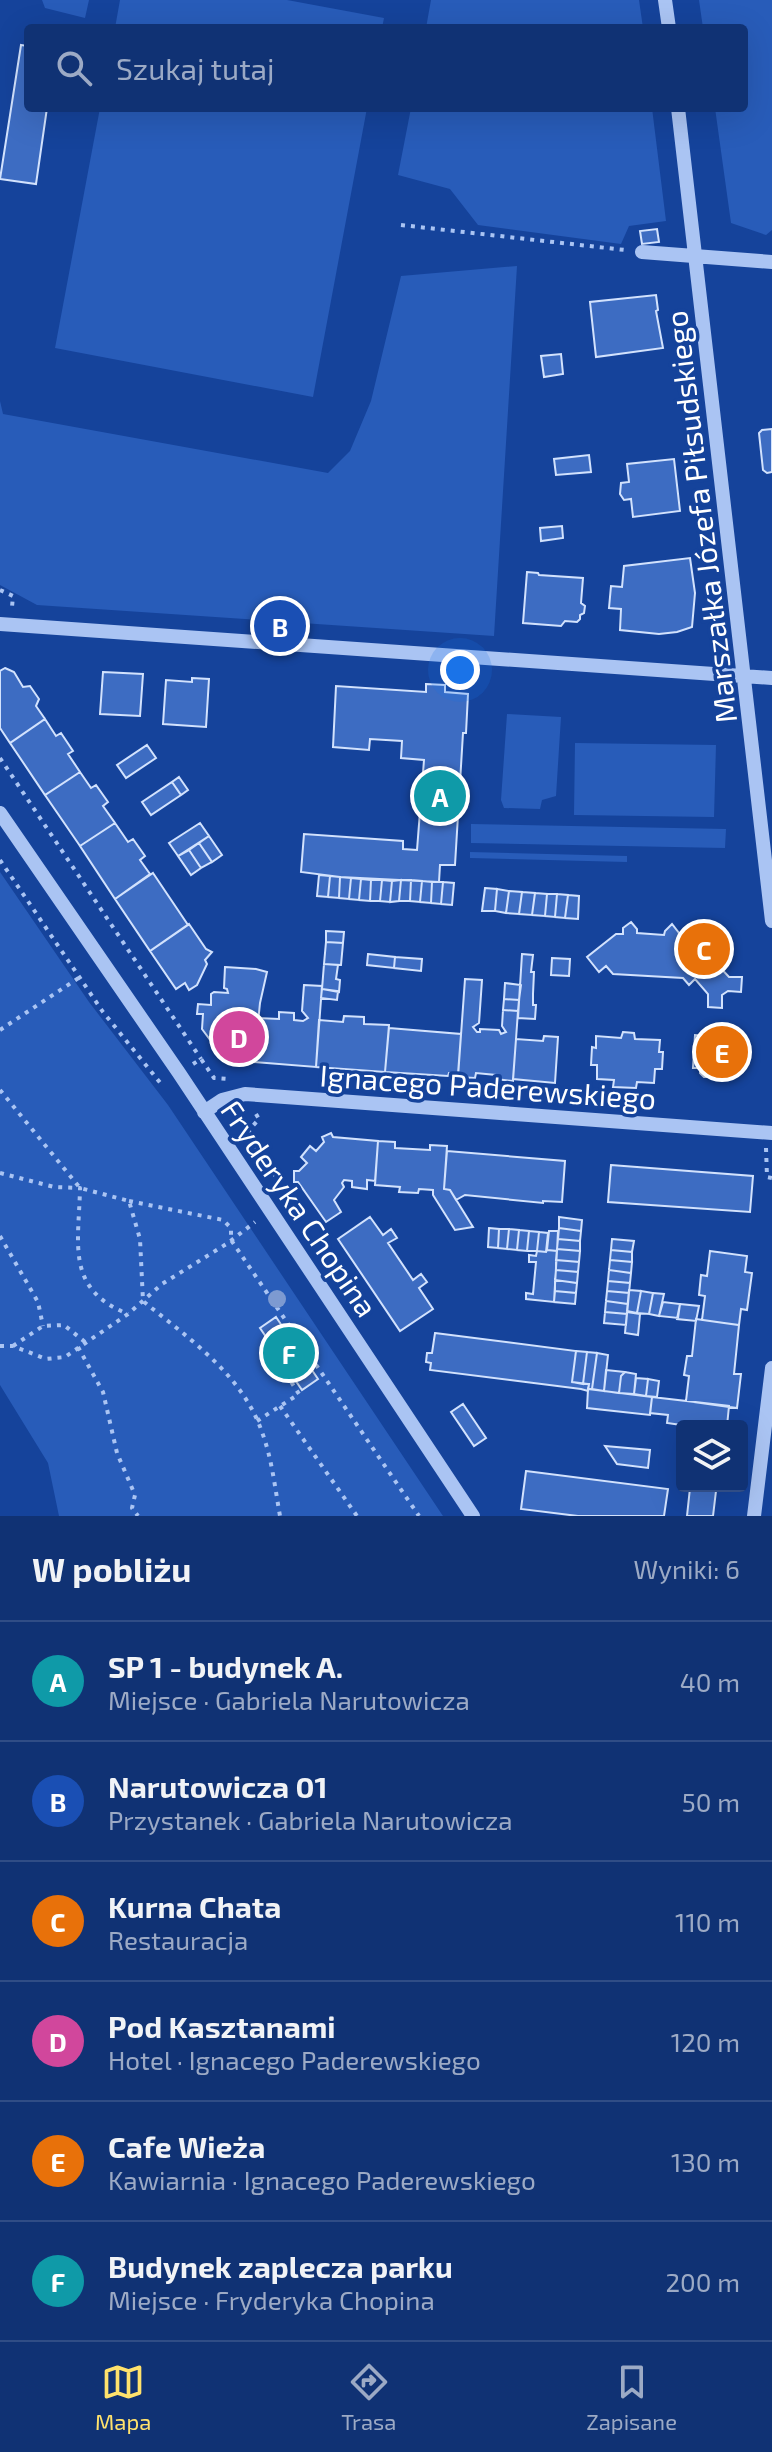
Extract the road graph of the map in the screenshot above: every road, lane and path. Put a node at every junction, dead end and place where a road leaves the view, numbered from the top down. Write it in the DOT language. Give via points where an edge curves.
graph roads {
  1 [pos="665,0"];
  2 [pos="668,24"];
  3 [pos="678,112"];
  4 [pos="401,225"];
  5 [pos="642,252"];
  6 [pos="696,258"];
  7 [pos="772,262"];
  8 [pos="0,624"];
  9 [pos="745,676"];
  10 [pos="772,678"];
  11 [pos="0,758"];
  12 [pos="0,813"];
  13 [pos="0,860"];
  14 [pos="772,921"];
  15 [pos="80,977"];
  16 [pos="0,1030"];
  17 [pos="201,1059"];
  18 [pos="179,1073"];
  19 [pos="162,1085"];
  20 [pos="0,1090"];
  21 [pos="245,1094"];
  22 [pos="204,1112"];
  23 [pos="769,1133"];
  24 [pos="0,1173"];
  25 [pos="772,1178"];
  26 [pos="80,1188"];
  27 [pos="261,1198"];
  28 [pos="129,1201"];
  29 [pos="257,1221"];
  30 [pos="0,1236"];
  31 [pos="231,1240"];
  32 [pos="143,1301"];
  33 [pos="128,1314"];
  34 [pos="43,1326"];
  35 [pos="85,1342"];
  36 [pos="0,1346"];
  37 [pos="13,1346"];
  38 [pos="78,1347"];
  39 [pos="271,1351"];
  40 [pos="772,1368"];
  41 [pos="280,1406"];
  42 [pos="257,1421"];
  43 [pos="138,1516"];
  44 [pos="280,1516"];
  45 [pos="357,1516"];
  46 [pos="419,1516"];
  47 [pos="473,1516"];
  48 [pos="754,1516"];
  1 -- 2 [label="street"];
  3 -- 6 [label="street, Marszałka Józefa Piłsudskiego"];
  4 -- 5 [label="path"];
  5 -- 6 [label="street"];
  6 -- 7 [label="street"];
  6 -- 9 [label="street, Marszałka Józefa Piłsudskiego"];
  8 -- 9 [label="street"];
  9 -- 10 [label="street"];
  9 -- 14 [label="street, Marszałka Józefa Piłsudskiego"];
  11 -- 17 [label="path"];
  12 -- 18 [label="street, Fryderyka Chopina"];
  13 -- 15 [label="path"];
  15 -- 16 [label="path"];
  15 -- 19 [label="path"];
  17 -- 18 [label="path"];
  17 -- 21 [label="path" via="214,1078 236,1079"];
  18 -- 22 [label="street, Fryderyka Chopina"];
  20 -- 26 [label="path"];
  21 -- 22 [label="street, Ignacego Paderewskiego"];
  21 -- 23 [label="street, Ignacego Paderewskiego"];
  21 -- 27 [label="path" via="259,1119 249,1130 250,1138 282,1186"];
  22 -- 27 [label="street, Fryderyka Chopina"];
  23 -- 25 [label="path" via="767,1177"];
  24 -- 26 [label="path"];
  26 -- 28 [label="path"];
  26 -- 33 [label="path" via="79,1265 100,1299"];
  27 -- 47 [label="street, Fryderyka Chopina"];
  28 -- 31 [label="path" via="223,1220 231,1228"];
  28 -- 32 [label="path" via="140,1239"];
  29 -- 31 [label="path"];
  30 -- 34 [label="path" via="38,1302"];
  31 -- 32 [label="path"];
  31 -- 46 [label="path"];
  32 -- 33 [label="path"];
  32 -- 42 [label="path" via="219,1364"];
  33 -- 35 [label="path"];
  34 -- 35 [label="path" via="64,1325"];
  34 -- 37 [label="path"];
  35 -- 38 [label="path"];
  36 -- 37 [label="path"];
  37 -- 38 [label="path" via="46,1359 65,1357"];
  38 -- 43 [label="path" via="103,1392"];
  39 -- 41 [label="path" via="299,1394"];
  40 -- 48 [label="street"];
  41 -- 42 [label="path"];
  41 -- 45 [label="path"];
  42 -- 44 [label="path" via="270,1457"];
}
